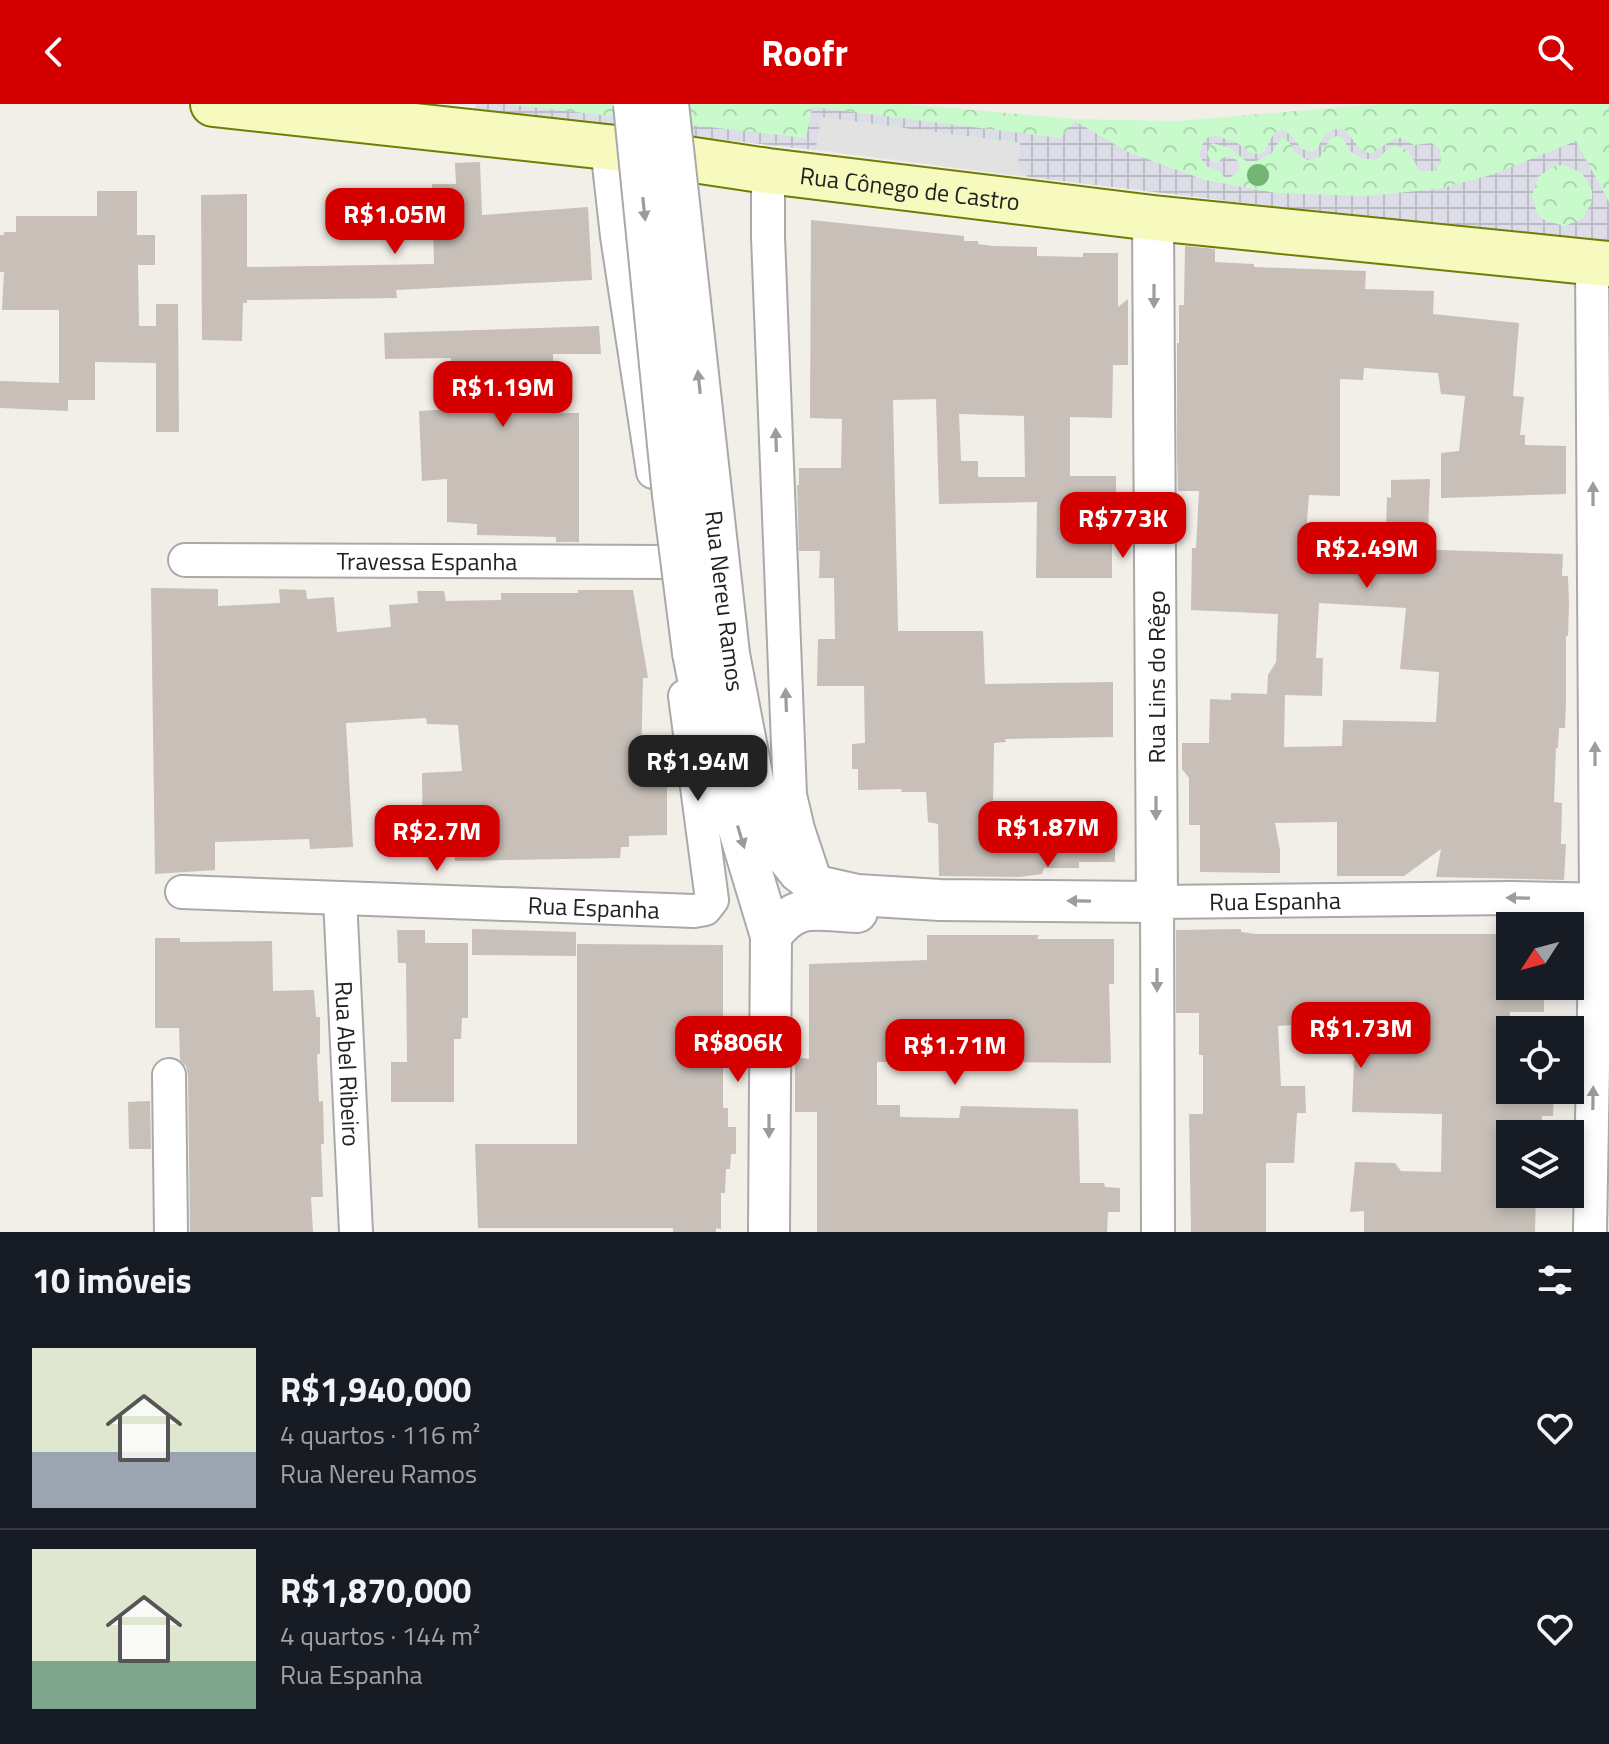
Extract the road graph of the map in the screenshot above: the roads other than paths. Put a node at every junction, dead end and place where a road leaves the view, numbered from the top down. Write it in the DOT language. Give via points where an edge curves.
graph roads {
  1 [pos="213,104"];
  2 [pos="634,104"];
  3 [pos="668,104"];
  4 [pos="607,147"];
  5 [pos="768,171"];
  6 [pos="1153,218"];
  7 [pos="1601,263"];
  8 [pos="185,560"];
  9 [pos="667,562"];
  10 [pos="711,654"];
  11 [pos="817,886"];
  12 [pos="182,892"];
  13 [pos="340,898"];
  14 [pos="940,900"];
  15 [pos="1602,900"];
  16 [pos="1157,902"];
  17 [pos="771,936"];
  18 [pos="169,1075"];
  19 [pos="171,1232"];
  20 [pos="356,1232"];
  21 [pos="769,1232"];
  22 [pos="1158,1232"];
  23 [pos="1590,1232"];
  1 -- 4 [label="main road, Rua Cônego de Castro"];
  2 -- 10 [label="street, Rua Nereu Ramos, one-way, bridge" via="672,480"];
  10 -- 3 [label="street, Rua Nereu Ramos, one-way, bridge"];
  4 -- 5 [label="main road, Rua Cônego de Castro"];
  4 -- 9 [label="street"];
  5 -- 6 [label="main road, Rua Cônego de Castro"];
  11 -- 5 [label="street, Rua Nereu Ramos, one-way" via="790,795"];
  6 -- 7 [label="main road, Rua Cônego de Castro"];
  6 -- 16 [label="street, Rua Lins do Rêgo, one-way"];
  15 -- 7 [label="street, one-way"];
  8 -- 9 [label="street, Travessa Espanha"];
  9 -- 13 [label="street, Rua Espanha" via="712,900 705,909"];
  10 -- 11 [label="street, Rua Nereu Ramos" via="757,801 780,848"];
  10 -- 17 [label="street, Rua Nereu Ramos, one-way" via="707,724"];
  11 -- 14 [label="street, Rua Espanha" via="857,895"];
  12 -- 13 [label="street, Rua Espanha"];
  13 -- 20 [label="street, Rua Abel Ribeiro"];
  16 -- 14 [label="street, Rua Espanha, one-way"];
  14 -- 17 [label="street, Rua Espanha" via="876,912 798,910"];
  15 -- 16 [label="street, Rua Espanha, one-way"];
  23 -- 15 [label="street, one-way"];
  16 -- 22 [label="street, Rua Lins do Rêgo, one-way"];
  17 -- 21 [label="street, Rua Nereu Ramos, one-way"];
  18 -- 19 [label="street"];
}
